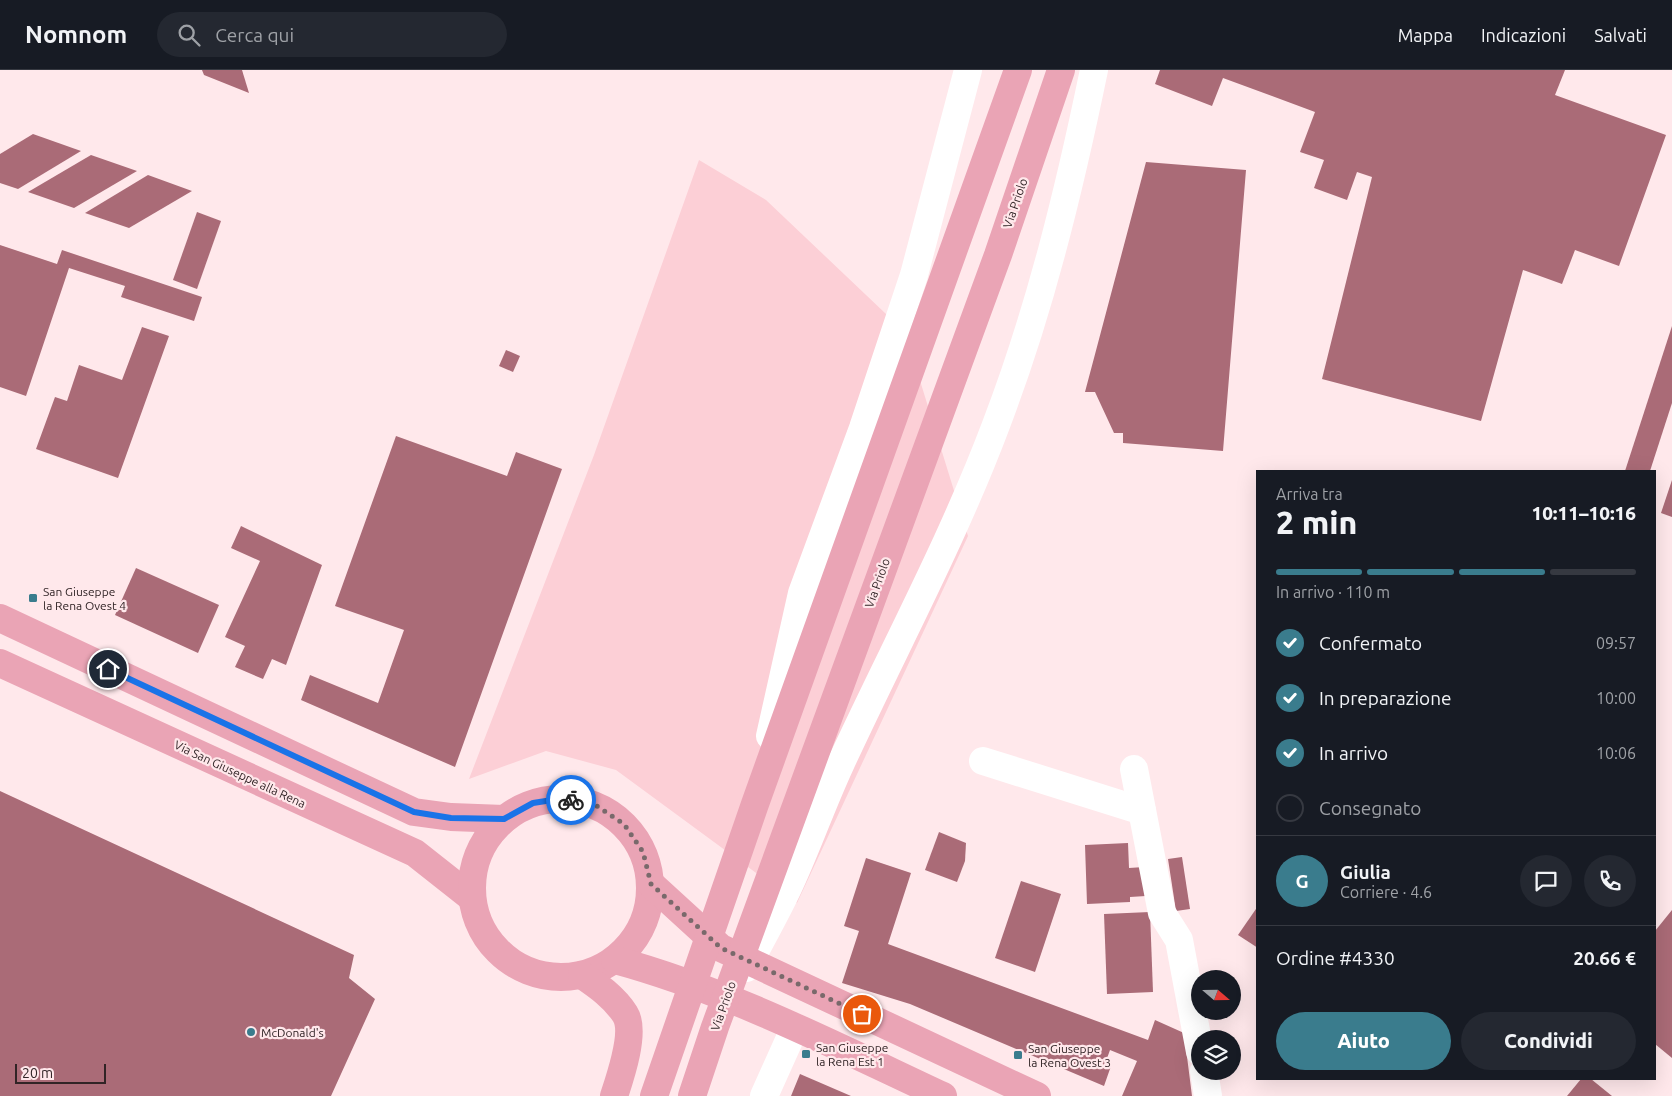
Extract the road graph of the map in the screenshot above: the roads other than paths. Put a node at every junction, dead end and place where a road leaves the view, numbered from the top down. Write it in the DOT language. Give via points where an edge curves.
graph roads {
  1 [pos="968,70"];
  2 [pos="1018,70"];
  3 [pos="1061,70"];
  4 [pos="1094,70"];
  5 [pos="0,618"];
  6 [pos="0,663"];
  7 [pos="984,761"];
  8 [pos="1134,769"];
  9 [pos="755,804"];
  10 [pos="1142,811"];
  11 [pos="504,819"];
  12 [pos="651,884"];
  13 [pos="472,898"];
  14 [pos="614,960"];
  15 [pos="582,975"];
  16 [pos="715,1027"];
  17 [pos="795,1027"];
  18 [pos="1196,1030"];
  19 [pos="1205,1080"];
  20 [pos="614,1096"];
  21 [pos="654,1096"];
  22 [pos="692,1096"];
  23 [pos="764,1096"];
  24 [pos="943,1096"];
  25 [pos="1037,1096"];
  26 [pos="1208,1096"];
  1 -- 9 [label="street" via="914,275 863,428 802,593"];
  2 -- 9 [label="main road"];
  3 -- 16 [label="main road, Via Priolo" via="994,264"];
  4 -- 16 [label="street" via="1072,174 1033,320 996,426 962,506 839,767 787,890"];
  5 -- 11 [label="main road" via="414,812 451,818"];
  6 -- 13 [label="main road, Via San Giuseppe alla Rena" via="415,853"];
  7 -- 10 [label="street"];
  8 -- 10 [label="street"];
  9 -- 21 [label="main road"];
  10 -- 18 [label="street" via="1162,913 1179,940"];
  11 -- 12 [label="main road" via="533,803 565,798 597,806 624,824 643,852"];
  11 -- 13 [label="main road" via="485,841 474,869"];
  12 -- 14 [label="main road" via="647,912 635,938"];
  12 -- 25 [label="main road" via="721,948"];
  13 -- 15 [label="main road" via="477,917 492,945 517,966 547,976"];
  14 -- 15 [label="main road"];
  14 -- 17 [label="main road" via="663,973"];
  15 -- 20 [label="main road" via="606,992 626,1016 628,1042"];
  16 -- 22 [label="main road, Via Priolo"];
  17 -- 23 [label="street"];
  17 -- 24 [label="main road"];
  19 -- 26 [label="street"];
}
